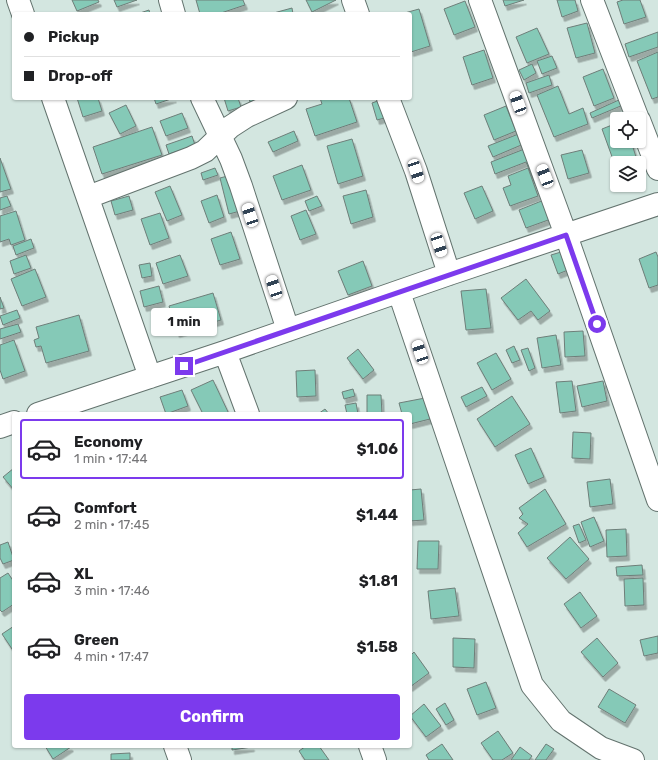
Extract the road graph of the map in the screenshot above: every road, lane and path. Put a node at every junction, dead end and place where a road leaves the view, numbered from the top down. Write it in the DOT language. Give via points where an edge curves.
graph roads {
  1 [pos="18,0"];
  2 [pos="170,0"];
  3 [pos="353,0"];
  4 [pos="480,0"];
  5 [pos="592,0"];
  6 [pos="22,12"];
  7 [pos="173,12"];
  8 [pos="357,12"];
  9 [pos="54,100"];
  10 [pos="203,100"];
  11 [pos="282,100"];
  12 [pos="389,100"];
  13 [pos="636,112"];
  14 [pos="219,136"];
  15 [pos="646,138"];
  16 [pos="658,169"];
  17 [pos="88,197"];
  18 [pos="658,204"];
  19 [pos="566,235"];
  20 [pos="449,274"];
  21 [pos="399,292"];
  22 [pos="288,330"];
  23 [pos="225,352"];
  24 [pos="150,377"];
  25 [pos="53,412"];
  26 [pos="247,412"];
  27 [pos="12,423"];
  28 [pos="0,427"];
  29 [pos="658,500"];
  30 [pos="176,748"];
  31 [pos="371,748"];
  32 [pos="180,760"];
  33 [pos="375,760"];
  34 [pos="633,760"];
  1 -- 6 [label="street"];
  2 -- 7 [label="street"];
  3 -- 8 [label="street"];
  4 -- 19 [label="street"];
  5 -- 13 [label="street"];
  9 -- 17 [label="street"];
  10 -- 14 [label="street"];
  11 -- 14 [label="street" via="248,116"];
  12 -- 20 [label="street" via="416,171"];
  14 -- 17 [label="street" via="205,151 191,158"];
  14 -- 22 [label="street" via="241,186"];
  15 -- 16 [label="street"];
  17 -- 24 [label="street"];
  18 -- 19 [label="street"];
  19 -- 20 [label="street"];
  19 -- 29 [label="street"];
  20 -- 21 [label="street"];
  21 -- 22 [label="street"];
  21 -- 34 [label="street" via="532,685 561,721 601,748"];
  22 -- 23 [label="street"];
  23 -- 24 [label="street"];
  23 -- 26 [label="street"];
  24 -- 25 [label="street"];
  27 -- 28 [label="street"];
  30 -- 32 [label="street"];
  31 -- 33 [label="street"];
}
